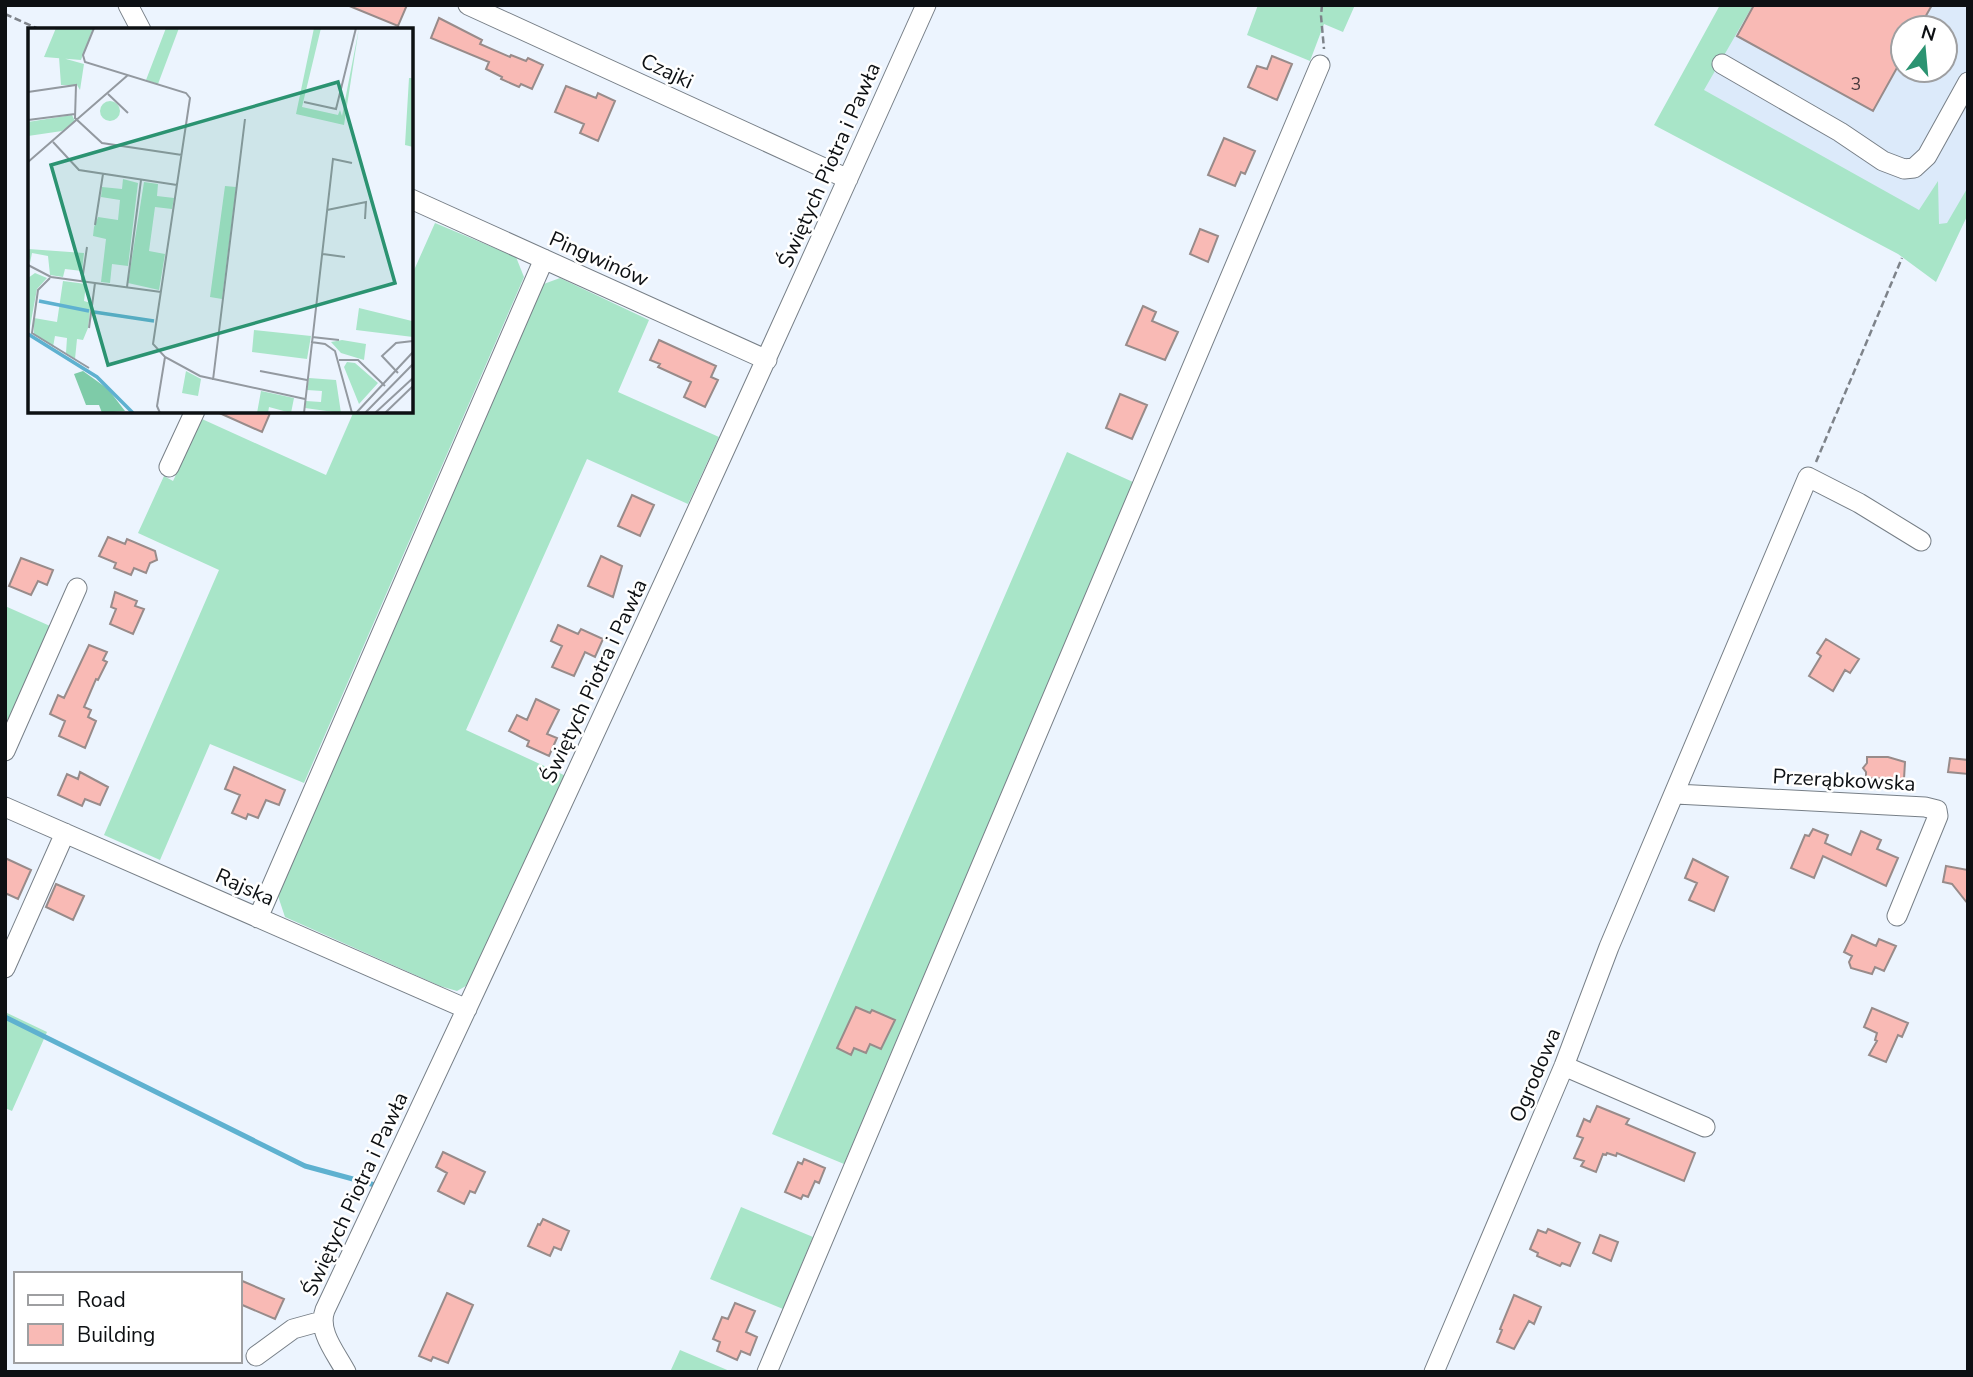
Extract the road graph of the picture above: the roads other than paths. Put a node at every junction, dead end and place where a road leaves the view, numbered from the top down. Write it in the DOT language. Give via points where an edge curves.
graph roads {
  1 [pos="128,5"];
  2 [pos="467,5"];
  3 [pos="926,5"];
  4 [pos="140,28"];
  5 [pos="1721,64"];
  6 [pos="1320,65"];
  7 [pos="1968,82"];
  8 [pos="848,179"];
  9 [pos="413,200"];
  10 [pos="544,259"];
  11 [pos="767,360"];
  12 [pos="194,413"];
  13 [pos="169,467"];
  14 [pos="1921,541"];
  15 [pos="77,588"];
  16 [pos="5,751"];
  17 [pos="1675,794"];
  18 [pos="5,807"];
  19 [pos="65,833"];
  20 [pos="1897,916"];
  21 [pos="258,918"];
  22 [pos="5,968"];
  23 [pos="467,1009"];
  24 [pos="1564,1066"];
  25 [pos="1705,1127"];
  26 [pos="322,1321"];
  27 [pos="256,1356"];
  28 [pos="346,1372"];
  29 [pos="768,1372"];
  30 [pos="1434,1372"];
  1 -- 4 [label="street"];
  2 -- 8 [label="street, Czajki"];
  3 -- 8 [label="street, Świętych Piotra i Pawła"];
  5 -- 7 [label="street" via="1903,169 1914,168 1927,156"];
  6 -- 29 [label="street"];
  8 -- 11 [label="street, Świętych Piotra i Pawła"];
  9 -- 10 [label="street, Pingwinów"];
  10 -- 11 [label="street, Pingwinów"];
  10 -- 21 [label="street"];
  11 -- 23 [label="street, Świętych Piotra i Pawła"];
  12 -- 13 [label="street"];
  14 -- 17 [label="street, Ogrodowa" via="1808,477"];
  15 -- 16 [label="street"];
  17 -- 20 [label="street, Przerąbkowska" via="1937,810"];
  17 -- 24 [label="street, Ogrodowa"];
  18 -- 19 [label="street, Rajska"];
  19 -- 21 [label="street, Rajska"];
  19 -- 22 [label="street"];
  21 -- 23 [label="street, Rajska"];
  23 -- 26 [label="street, Świętych Piotra i Pawła"];
  24 -- 25 [label="street"];
  24 -- 30 [label="street, Ogrodowa"];
  26 -- 27 [label="street" via="293,1329"];
  26 -- 28 [label="street, Świętych Piotra i Pawła"];
}
